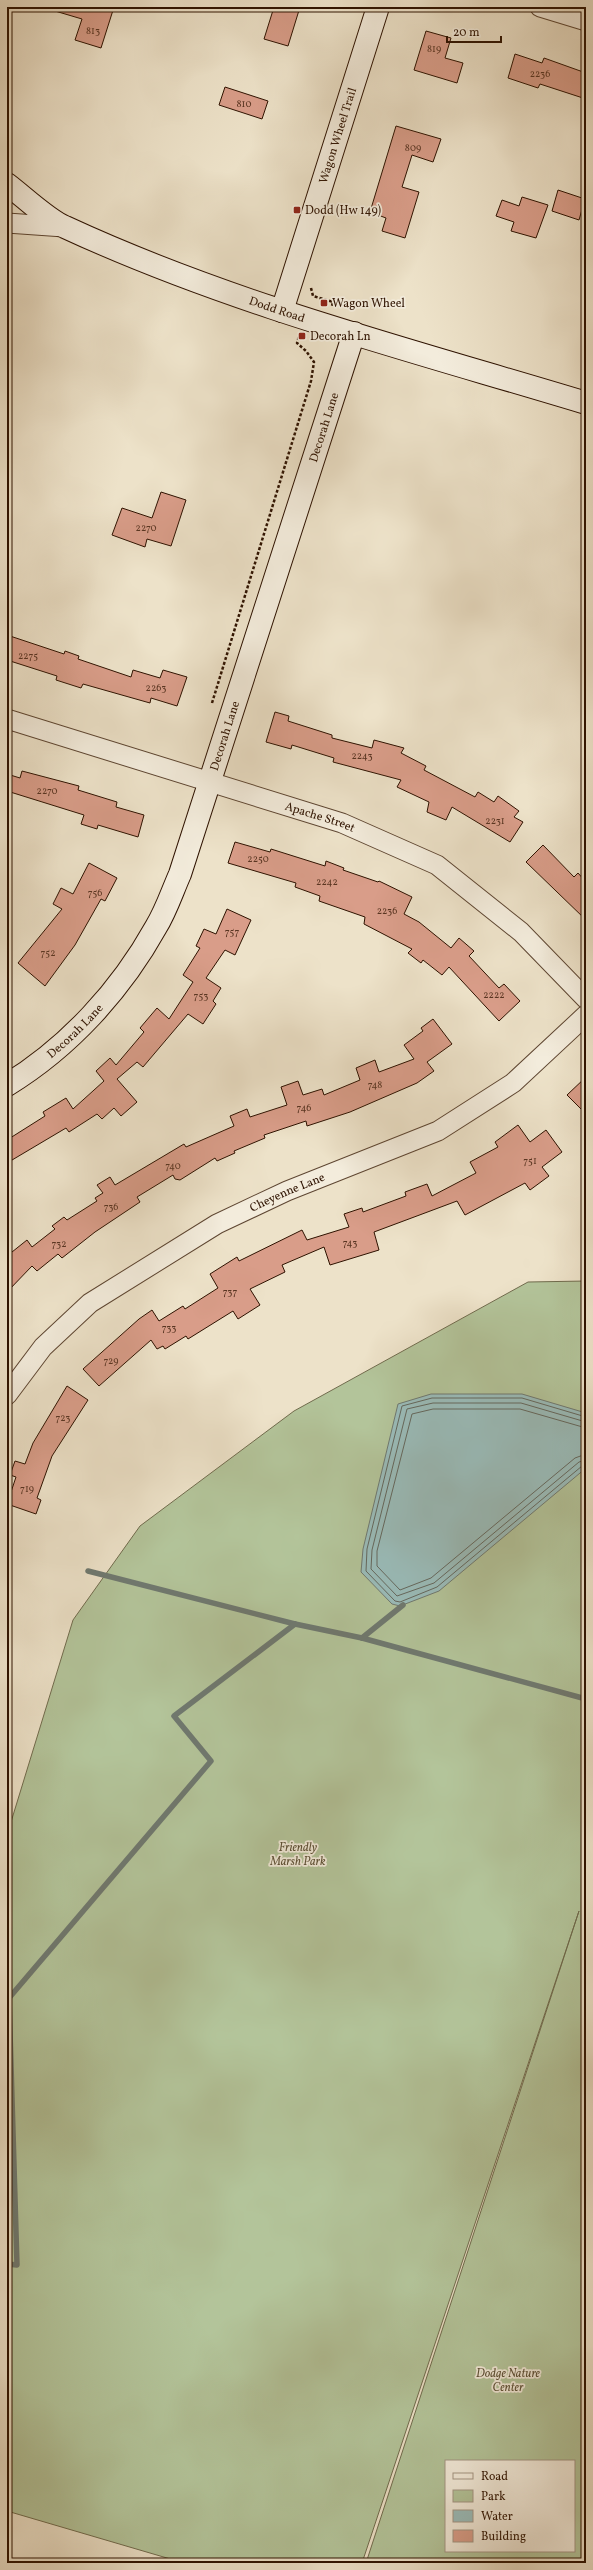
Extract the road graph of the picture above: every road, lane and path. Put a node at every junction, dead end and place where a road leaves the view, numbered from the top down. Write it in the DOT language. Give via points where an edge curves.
graph roads {
  1 [pos="378,7"];
  2 [pos="540,7"];
  3 [pos="586,21"];
  4 [pos="7,184"];
  5 [pos="7,224"];
  6 [pos="64,227"];
  7 [pos="282,310"];
  8 [pos="354,333"];
  9 [pos="297,343"];
  10 [pos="586,403"];
  11 [pos="212,705"];
  12 [pos="7,719"];
  13 [pos="208,781"];
  14 [pos="586,999"];
  15 [pos="586,1015"];
  16 [pos="7,1085"];
  17 [pos="7,1395"];
  1 -- 7 [label="street, Wagon Wheel Trail"];
  2 -- 3 [label="street"];
  4 -- 6 [label="street, Dodd Road"];
  5 -- 6 [label="street"];
  6 -- 7 [label="street, Dodd Road" via="166,271"];
  7 -- 8 [label="street, Dodd Road"];
  8 -- 10 [label="street, Dodd Road"];
  8 -- 13 [label="street, Decorah Lane"];
  9 -- 11 [label="path" via="314,362 311,381"];
  12 -- 13 [label="street, Apache Street"];
  13 -- 14 [label="street, Apache Street" via="342,823 437,865 521,932"];
  13 -- 16 [label="street, Decorah Lane" via="180,874 157,927 122,981 79,1029"];
  15 -- 17 [label="street, Cheyenne Lane" via="513,1082 438,1131 287,1191 217,1224 90,1303 43,1347"];
}
